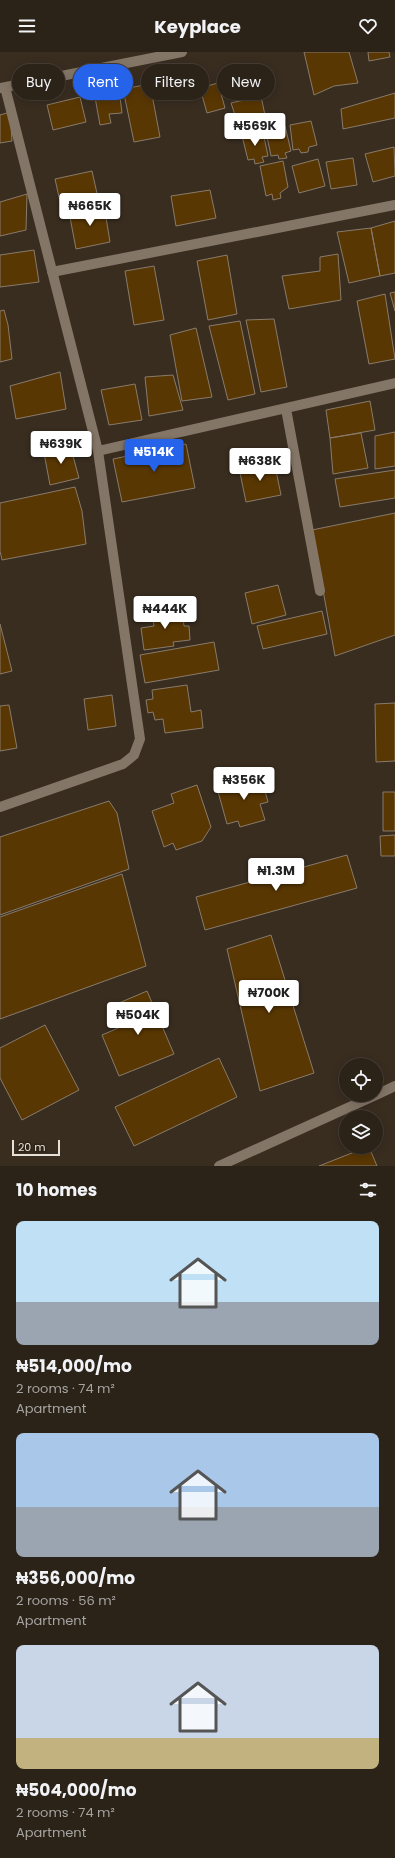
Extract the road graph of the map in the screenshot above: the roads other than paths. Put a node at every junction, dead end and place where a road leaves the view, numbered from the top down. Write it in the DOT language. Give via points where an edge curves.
graph roads {
  1 [pos="182,52"];
  2 [pos="141,56"];
  3 [pos="2,88"];
  4 [pos="395,205"];
  5 [pos="52,272"];
  6 [pos="395,384"];
  7 [pos="286,409"];
  8 [pos="98,452"];
  9 [pos="320,592"];
  10 [pos="0,807"];
  11 [pos="395,1086"];
  12 [pos="383,1092"];
  13 [pos="361,1102"];
  14 [pos="219,1166"];
  1 -- 2 [label="street"];
  2 -- 3 [label="street"];
  3 -- 5 [label="street"];
  4 -- 5 [label="street"];
  5 -- 8 [label="street"];
  6 -- 7 [label="street"];
  7 -- 8 [label="street"];
  7 -- 9 [label="street"];
  8 -- 10 [label="street" via="140,739 134,755 123,764"];
  11 -- 12 [label="street"];
  13 -- 14 [label="street"];
}
